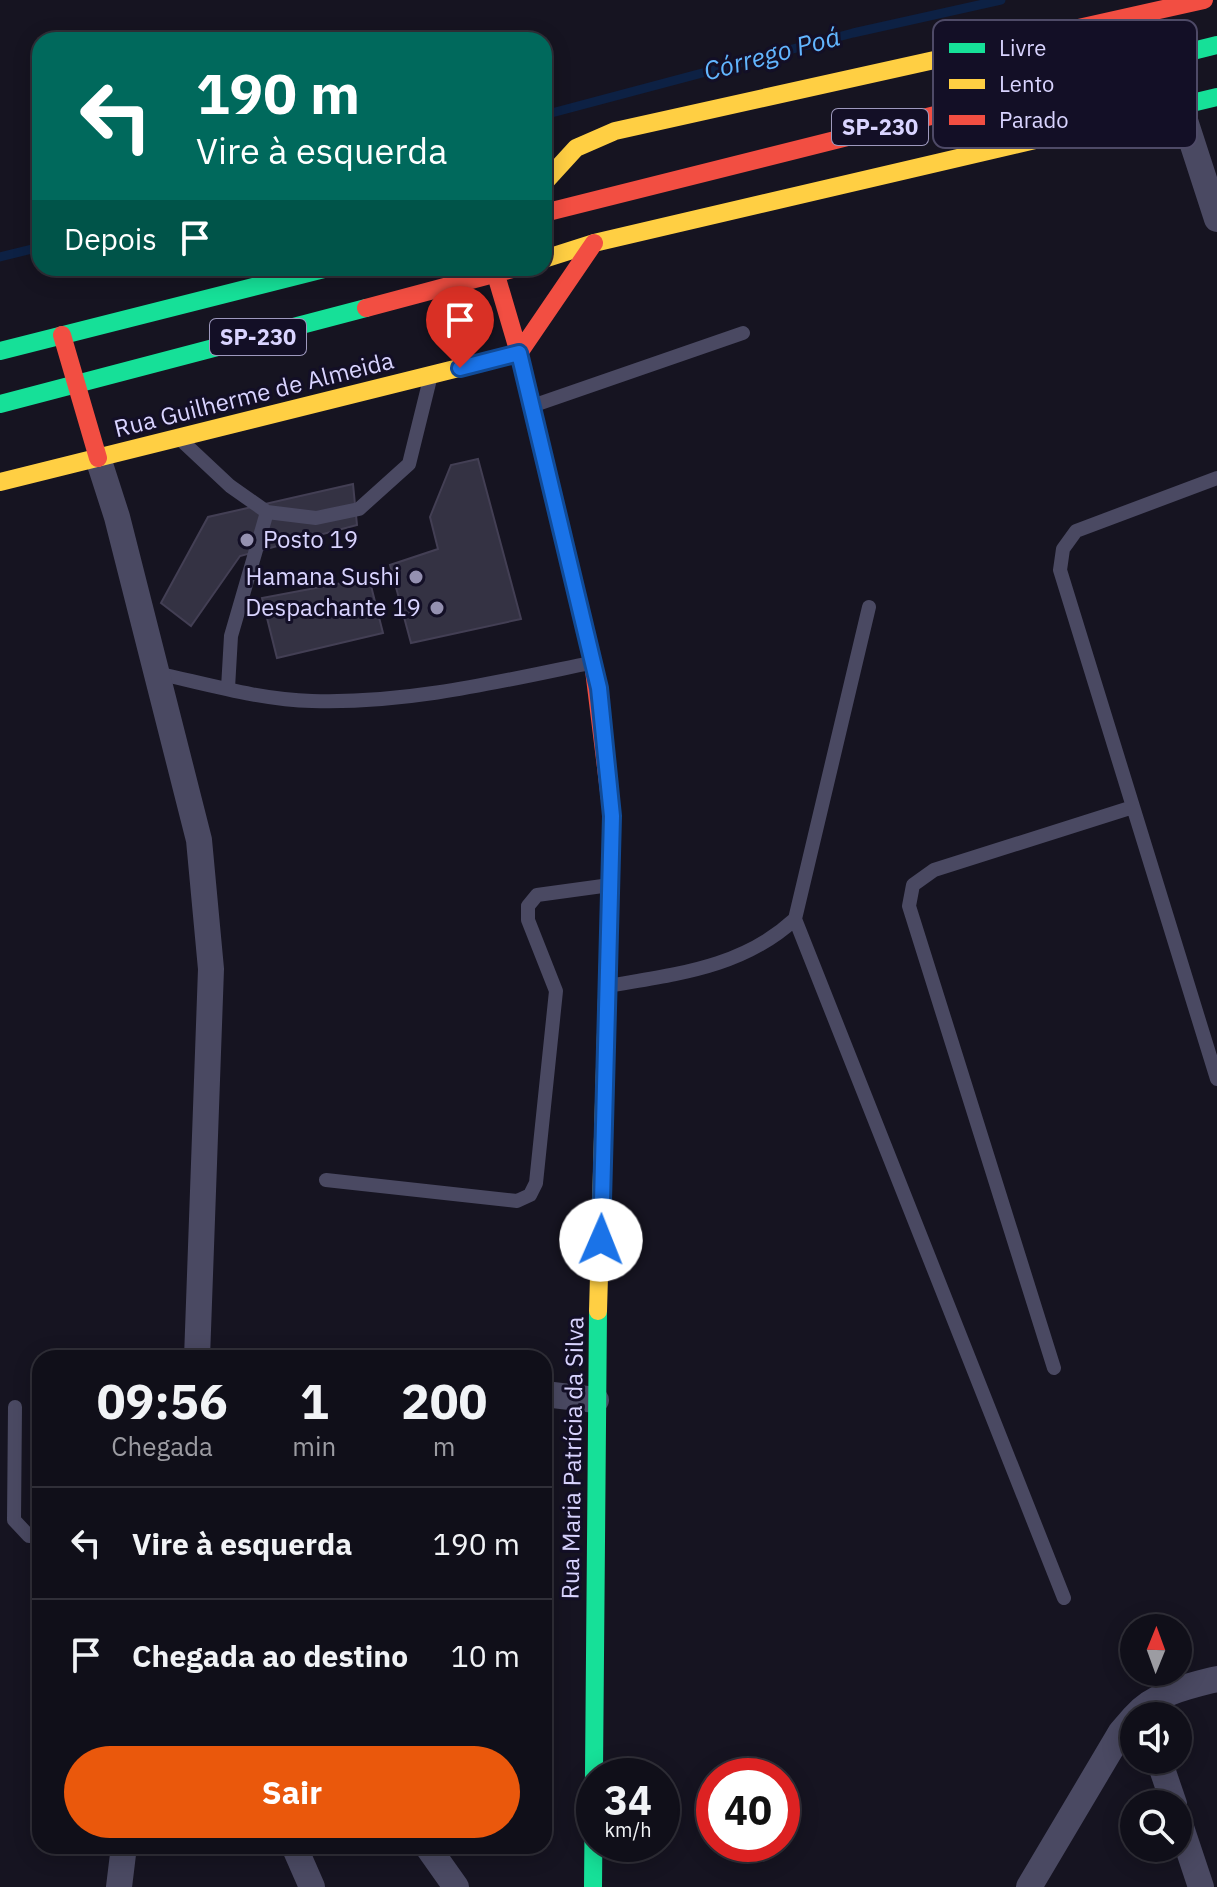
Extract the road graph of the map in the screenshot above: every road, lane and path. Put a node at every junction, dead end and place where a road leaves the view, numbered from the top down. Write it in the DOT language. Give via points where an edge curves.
graph roads {
  1 [pos="1204,0"];
  2 [pos="1114,20"];
  3 [pos="1217,45"];
  4 [pos="1197,50"];
  5 [pos="933,60"];
  6 [pos="1217,97"];
  7 [pos="1197,101"];
  8 [pos="933,116"];
  9 [pos="997,148"];
  10 [pos="1194,148"];
  11 [pos="552,174"];
  12 [pos="552,211"];
  13 [pos="1217,219"];
  14 [pos="594,243"];
  15 [pos="552,256"];
  16 [pos="296,276"];
  17 [pos="478,276"];
  18 [pos="498,276"];
  19 [pos="743,333"];
  20 [pos="62,335"];
  21 [pos="0,351"];
  22 [pos="519,353"];
  23 [pos="431,376"];
  24 [pos="77,384"];
  25 [pos="0,404"];
  26 [pos="532,406"];
  27 [pos="179,438"];
  28 [pos="98,458"];
  29 [pos="1217,478"];
  30 [pos="0,482"];
  31 [pos="267,512"];
  32 [pos="869,607"];
  33 [pos="593,662"];
  34 [pos="156,673"];
  35 [pos="228,688"];
  36 [pos="1133,807"];
  37 [pos="610,885"];
  38 [pos="795,919"];
  39 [pos="607,986"];
  40 [pos="1217,1079"];
  41 [pos="326,1180"];
  42 [pos="197,1350"];
  43 [pos="1054,1368"];
  44 [pos="552,1395"];
  45 [pos="596,1400"];
  46 [pos="15,1407"];
  47 [pos="32,1536"];
  48 [pos="1064,1598"];
  49 [pos="1217,1679"];
  50 [pos="1157,1702"];
  51 [pos="1120,1734"];
  52 [pos="123,1854"];
  53 [pos="298,1854"];
  54 [pos="433,1854"];
  55 [pos="1192,1860"];
  56 [pos="119,1887"];
  57 [pos="312,1887"];
  58 [pos="456,1887"];
  59 [pos="593,1887"];
  60 [pos="1029,1887"];
  61 [pos="1201,1887"];
  1 -- 2 [label="main road"];
  3 -- 4 [label="main road, SP-230"];
  5 -- 11 [label="main road" via="615,131 576,148"];
  6 -- 7 [label="main road, SP-230"];
  8 -- 12 [label="main road, SP-230"];
  9 -- 14 [label="main road, SP-230"];
  10 -- 13 [label="street"];
  14 -- 15 [label="main road, SP-230"];
  14 -- 22 [label="main road"];
  16 -- 20 [label="main road, SP-230"];
  17 -- 24 [label="main road, SP-230"];
  18 -- 22 [label="main road, Rua Maria Patrícia da Silva"];
  19 -- 26 [label="lane"];
  20 -- 21 [label="main road, SP-230"];
  20 -- 24 [label="main road"];
  22 -- 23 [label="main road, Rua Guilherme de Almeida"];
  22 -- 26 [label="main road, Rua Maria Patrícia da Silva"];
  23 -- 27 [label="main road, Rua Guilherme de Almeida"];
  23 -- 31 [label="lane" via="409,464 359,509 316,518"];
  24 -- 25 [label="main road, SP-230"];
  24 -- 28 [label="main road"];
  26 -- 33 [label="main road, Rua Maria Patrícia da Silva"];
  27 -- 28 [label="main road, Rua Guilherme de Almeida"];
  27 -- 31 [label="lane"];
  28 -- 30 [label="main road, Rua Guilherme de Almeida"];
  28 -- 34 [label="street"];
  29 -- 36 [label="lane" via="1076,531 1063,549 1060,570"];
  31 -- 35 [label="lane" via="231,636"];
  32 -- 38 [label="lane"];
  33 -- 35 [label="lane" via="453,691 366,700 310,701"];
  33 -- 37 [label="main road, Rua Maria Patrícia da Silva" via="612,816"];
  34 -- 35 [label="lane"];
  34 -- 42 [label="street" via="199,840 211,969"];
  36 -- 40 [label="lane"];
  36 -- 43 [label="lane" via="934,870 913,885 909,906"];
  37 -- 39 [label="main road, Rua Maria Patrícia da Silva"];
  37 -- 41 [label="lane" via="537,895 528,906 528,920 556,991 536,1183 530,1195 517,1201"];
  38 -- 39 [label="lane" via="771,941 722,963"];
  38 -- 48 [label="lane"];
  39 -- 45 [label="main road, Rua Maria Patrícia da Silva"];
  44 -- 45 [label="street"];
  45 -- 59 [label="main road, Rua Maria Patrícia da Silva"];
  46 -- 47 [label="lane" via="14,1520"];
  49 -- 50 [label="street" via="1175,1690"];
  51 -- 60 [label="street"];
  52 -- 56 [label="street"];
  53 -- 57 [label="street"];
  54 -- 58 [label="street"];
  55 -- 61 [label="street"];
}
